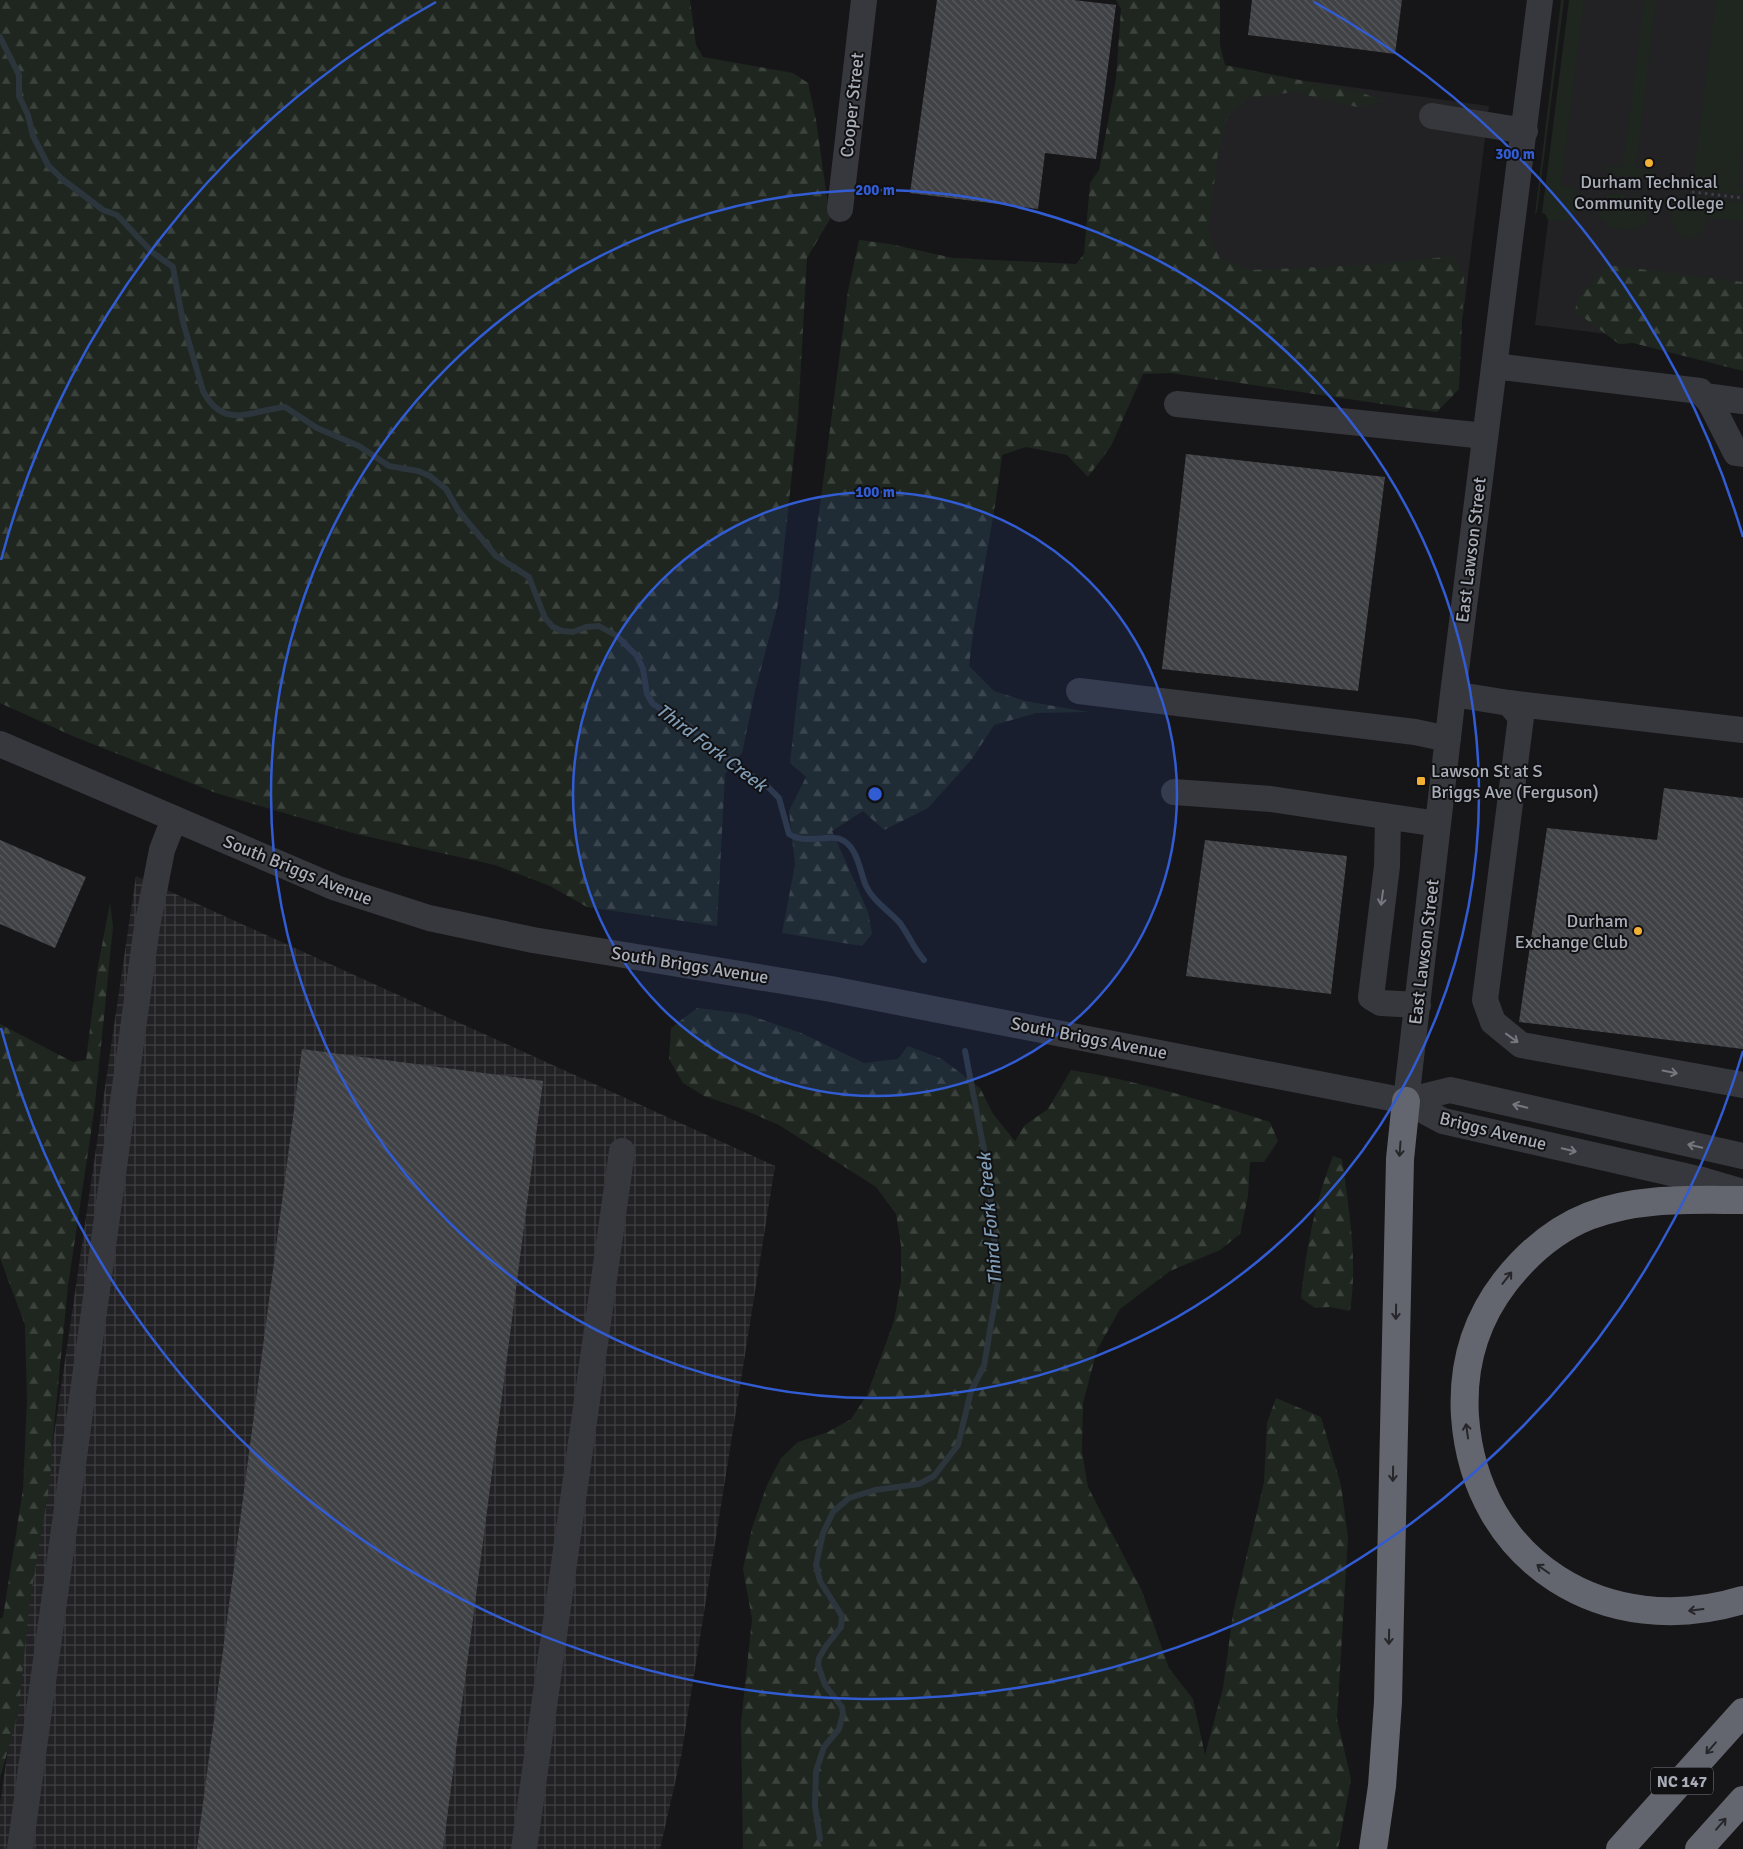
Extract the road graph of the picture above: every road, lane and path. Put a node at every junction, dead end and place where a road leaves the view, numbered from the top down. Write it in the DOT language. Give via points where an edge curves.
graph roads {
  1 [pos="864,0"];
  2 [pos="1540,0"];
  3 [pos="1432,116"];
  4 [pos="1525,131"];
  5 [pos="1692,192"];
  6 [pos="1743,198"];
  7 [pos="840,210"];
  8 [pos="1494,366"];
  9 [pos="1705,396"];
  10 [pos="1743,401"];
  11 [pos="1177,404"];
  12 [pos="1485,436"];
  13 [pos="1743,454"];
  14 [pos="1079,691"];
  15 [pos="1453,694"];
  16 [pos="1509,703"];
  17 [pos="1743,730"];
  18 [pos="1448,739"];
  19 [pos="0,744"];
  20 [pos="1174,792"];
  21 [pos="174,818"];
  22 [pos="1388,818"];
  23 [pos="1438,824"];
  24 [pos="1418,1005"];
  25 [pos="1743,1085"];
  26 [pos="1406,1101"];
  27 [pos="622,1150"];
  28 [pos="1743,1156"];
  29 [pos="1743,1192"];
  30 [pos="1743,1200"];
  31 [pos="1743,1600"];
  32 [pos="1743,1712"];
  33 [pos="1743,1800"];
  34 [pos="0,1847"];
  35 [pos="5,1849"];
  36 [pos="20,1849"];
  37 [pos="524,1849"];
  38 [pos="1373,1849"];
  39 [pos="1620,1849"];
  40 [pos="1699,1849"];
  1 -- 7 [label="street, Cooper Street"];
  2 -- 4 [label="street, East Lawson Street"];
  3 -- 4 [label="street"];
  4 -- 8 [label="street, East Lawson Street"];
  5 -- 6 [label="path"];
  8 -- 9 [label="street" via="1700,391"];
  8 -- 12 [label="street, East Lawson Street"];
  9 -- 10 [label="street"];
  9 -- 13 [label="street" via="1736,453"];
  11 -- 12 [label="street"];
  12 -- 15 [label="street, East Lawson Street"];
  14 -- 18 [label="street" via="1415,732"];
  15 -- 16 [label="street"];
  15 -- 18 [label="street, East Lawson Street"];
  16 -- 17 [label="street"];
  16 -- 25 [label="street, one-way" via="1521,717 1485,1000 1493,1022 1521,1045"];
  18 -- 23 [label="street, East Lawson Street"];
  19 -- 21 [label="street, South Briggs Avenue"];
  20 -- 22 [label="street" via="1271,799"];
  21 -- 26 [label="street, South Briggs Avenue" via="336,888 480,931 831,988"];
  21 -- 36 [label="street" via="162,850 148,927"];
  22 -- 23 [label="street"];
  22 -- 24 [label="street, one-way" via="1386,866 1371,997 1381,1003"];
  23 -- 24 [label="street, East Lawson Street"];
  24 -- 26 [label="street, East Lawson Street"];
  28 -- 26 [label="street, Briggs Avenue, one-way" via="1450,1090"];
  26 -- 29 [label="street, Briggs Avenue, one-way" via="1443,1121"];
  26 -- 38 [label="highway, one-way" via="1400,1159 1388,1702 1382,1786"];
  27 -- 37 [label="street"];
  31 -- 30 [label="highway, one-way" via="1694,1611 1637,1610 1582,1594 1543,1569 1517,1545 1488,1502 1470,1452 1464,1401 1469,1354 1486,1310 1513,1271 1565,1227 1635,1203"];
  32 -- 39 [label="highway, NC 147, one-way"];
  40 -- 33 [label="highway, NC 147, one-way"];
  34 -- 35 [label="street"];
}
